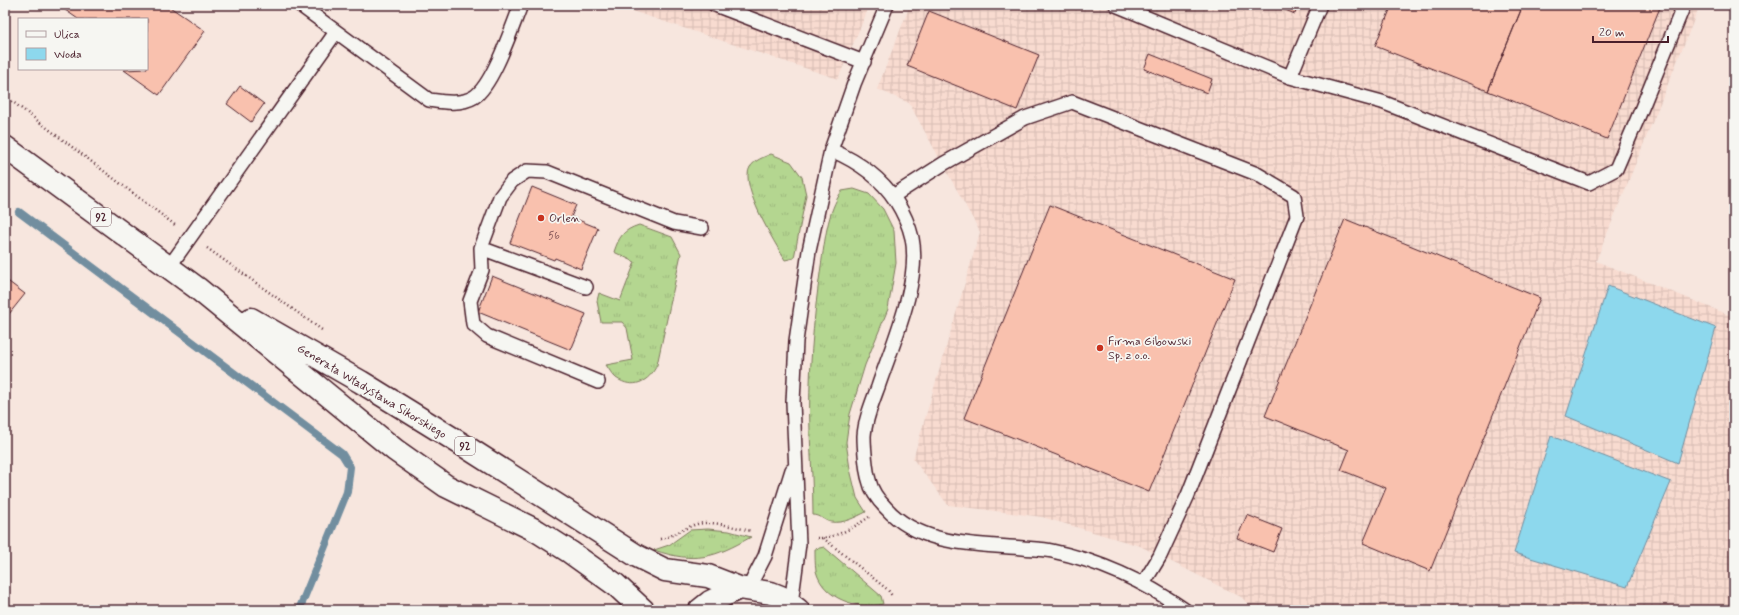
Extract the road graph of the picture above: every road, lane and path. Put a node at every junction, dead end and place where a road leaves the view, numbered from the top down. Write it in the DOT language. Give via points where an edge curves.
graph roads {
  1 [pos="300,5"];
  2 [pos="521,5"];
  3 [pos="715,5"];
  4 [pos="887,5"];
  5 [pos="1116,5"];
  6 [pos="1320,5"];
  7 [pos="1684,5"];
  8 [pos="336,32"];
  9 [pos="864,62"];
  10 [pos="1290,77"];
  11 [pos="5,96"];
  12 [pos="5,147"];
  13 [pos="831,150"];
  14 [pos="893,196"];
  15 [pos="702,228"];
  16 [pos="191,237"];
  17 [pos="481,248"];
  18 [pos="170,268"];
  19 [pos="586,287"];
  20 [pos="197,288"];
  21 [pos="327,334"];
  22 [pos="598,382"];
  23 [pos="795,461"];
  24 [pos="884,506"];
  25 [pos="758,532"];
  26 [pos="813,537"];
  27 [pos="823,538"];
  28 [pos="654,540"];
  29 [pos="1143,584"];
  30 [pos="743,588"];
  31 [pos="893,597"];
  32 [pos="794,607"];
  33 [pos="643,610"];
  34 [pos="700,610"];
  35 [pos="1185,610"];
  1 -- 8 [label="lane"];
  2 -- 8 [label="lane" via="485,84 474,97 452,104 429,100"];
  3 -- 9 [label="lane"];
  4 -- 9 [label="lane"];
  5 -- 10 [label="lane"];
  6 -- 10 [label="lane"];
  7 -- 10 [label="lane" via="1616,169 1589,183 1382,102"];
  8 -- 16 [label="lane"];
  9 -- 13 [label="lane"];
  11 -- 16 [label="path"];
  12 -- 18 [label="main road, Generała Władysława Sikorskiego / 92"];
  13 -- 14 [label="lane" via="858,163 879,180"];
  13 -- 23 [label="lane" via="809,251 796,341 793,402"];
  14 -- 24 [label="lane" via="904,213 912,238 913,261 906,302 868,415 864,437 869,481"];
  14 -- 29 [label="lane" via="943,164 1025,118 1072,102 1257,174 1294,196 1297,216 1188,494 1160,556"];
  15 -- 17 [label="lane" via="674,223 547,172 527,171 512,181 500,197"];
  16 -- 18 [label="lane"];
  16 -- 21 [label="path"];
  17 -- 19 [label="lane"];
  17 -- 22 [label="lane" via="482,270 470,301 473,324 487,336"];
  18 -- 20 [label="main road, Generała Władysława Sikorskiego / 92"];
  20 -- 30 [label="main road, Generała Władysława Sikorskiego / 92" via="361,382 637,556 665,570 708,576"];
  20 -- 33 [label="main road, Generała Władysława Sikorskiego / 92" via="396,450 446,486 537,531 570,552 616,585"];
  23 -- 30 [label="lane" via="765,556"];
  23 -- 32 [label="lane" via="799,544"];
  24 -- 27 [label="path" via="860,523"];
  24 -- 29 [label="lane" via="895,519 918,532 945,540 1051,550 1102,566"];
  25 -- 28 [label="path" via="713,524 696,524 667,538"];
  26 -- 27 [label="path"];
  27 -- 31 [label="path" via="888,590"];
  29 -- 35 [label="lane"];
  30 -- 32 [label="main road, Generała Władysława Sikorskiego" via="771,592"];
  30 -- 34 [label="main road" via="716,598"];
}
